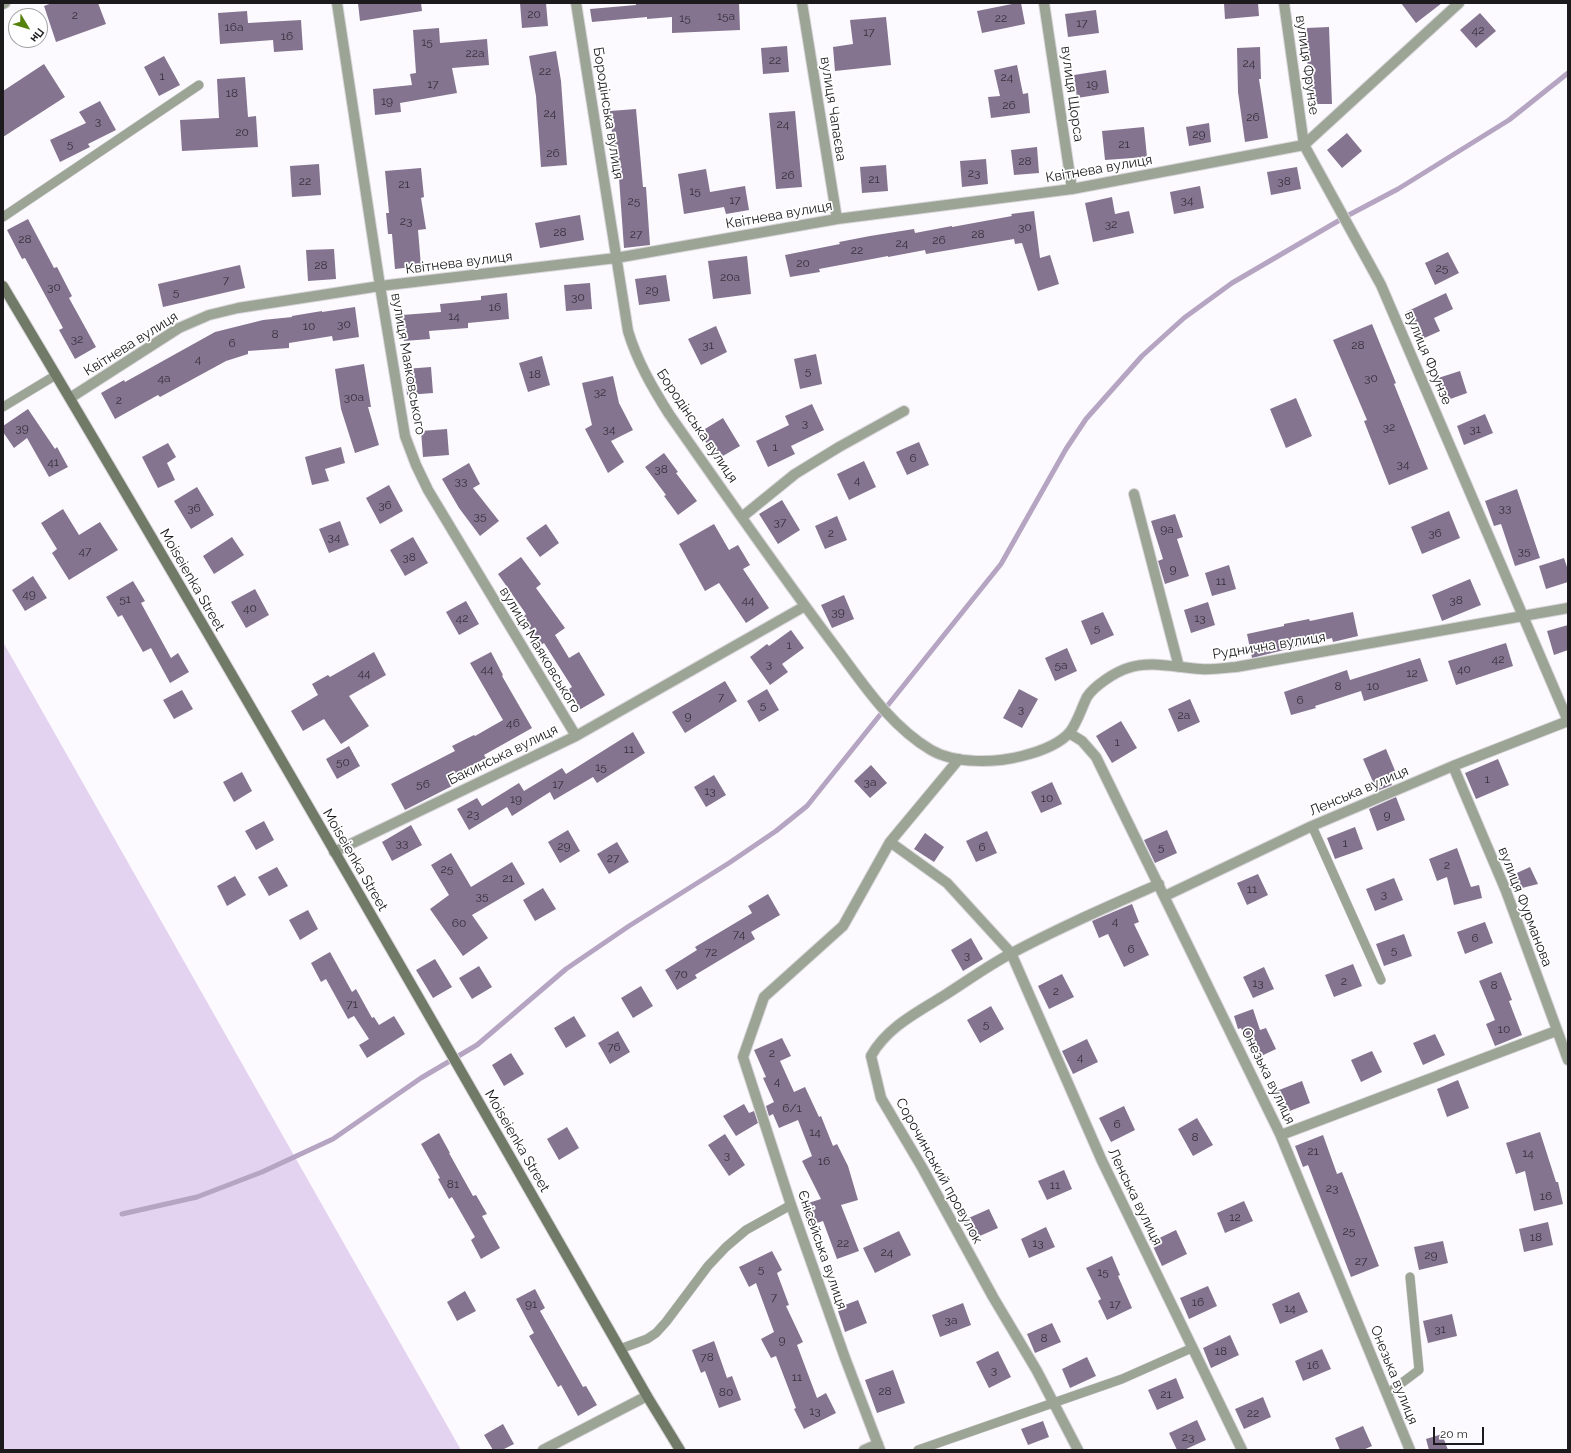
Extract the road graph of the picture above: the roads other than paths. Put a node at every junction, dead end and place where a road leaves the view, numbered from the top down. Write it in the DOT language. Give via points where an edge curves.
graph roads {
  1 [pos="337,3"];
  2 [pos="576,3"];
  3 [pos="802,3"];
  4 [pos="1044,3"];
  5 [pos="1284,3"];
  6 [pos="1459,3"];
  7 [pos="199,85"];
  8 [pos="1304,145"];
  9 [pos="1072,189"];
  10 [pos="3,217"];
  11 [pos="837,220"];
  12 [pos="616,258"];
  13 [pos="3,286"];
  14 [pos="380,286"];
  15 [pos="56,375"];
  16 [pos="70,398"];
  17 [pos="3,407"];
  18 [pos="904,411"];
  19 [pos="1134,494"];
  20 [pos="742,517"];
  21 [pos="805,606"];
  22 [pos="1568,608"];
  23 [pos="1522,616"];
  24 [pos="1179,667"];
  25 [pos="1568,721"];
  26 [pos="899,726"];
  27 [pos="1069,733"];
  28 [pos="576,736"];
  29 [pos="959,759"];
  30 [pos="1453,766"];
  31 [pos="1312,826"];
  32 [pos="890,842"];
  33 [pos="334,852"];
  34 [pos="1159,884"];
  35 [pos="1165,896"];
  36 [pos="1011,953"];
  37 [pos="1381,980"];
  38 [pos="1556,1031"];
  39 [pos="1568,1060"];
  40 [pos="1281,1136"];
  41 [pos="791,1205"];
  42 [pos="1410,1277"];
  43 [pos="1192,1348"];
  44 [pos="620,1349"];
  45 [pos="1387,1394"];
  46 [pos="647,1396"];
  47 [pos="1053,1403"];
  48 [pos="879,1447"];
  49 [pos="542,1450"];
  50 [pos="680,1450"];
  51 [pos="864,1450"];
  52 [pos="918,1450"];
  53 [pos="1078,1450"];
  54 [pos="1242,1450"];
  55 [pos="1410,1450"];
  1 -- 14 [label="street, вулиця Маяковського"];
  2 -- 12 [label="street, Бородінська вулиця"];
  3 -- 11 [label="street, вулиця Чапаєва"];
  4 -- 9 [label="street, вулиця Щорса"];
  5 -- 8 [label="street, вулиця Фрунзе"];
  6 -- 8 [label="street"];
  7 -- 10 [label="lane"];
  8 -- 9 [label="street, Квітнева вулиця"];
  8 -- 23 [label="street, вулиця Фрунзе" via="1381,285"];
  9 -- 11 [label="street, Квітнева вулиця"];
  11 -- 12 [label="street, Квітнева вулиця"];
  12 -- 14 [label="street, Квітнева вулиця"];
  12 -- 20 [label="street, Бородінська вулиця" via="628,331 649,381 669,414"];
  13 -- 15 [label="street, Moiseienka Street"];
  14 -- 16 [label="street, Квітнева вулиця" via="238,308 209,315 179,328"];
  14 -- 28 [label="street, вулиця Маяковського" via="405,436 416,465 428,490"];
  15 -- 16 [label="street, Moiseienka Street"];
  15 -- 17 [label="lane"];
  16 -- 33 [label="street, Moiseienka Street"];
  18 -- 20 [label="street" via="795,474"];
  19 -- 24 [label="street"];
  20 -- 21 [label="street, Бородінська вулиця"];
  21 -- 26 [label="street, Бородінська вулиця" via="877,702"];
  21 -- 28 [label="street, Бакинська вулиця"];
  22 -- 23 [label="street, Руднична вулиця"];
  23 -- 24 [label="street, Руднична вулиця" via="1236,667"];
  23 -- 25 [label="street, вулиця Фрунзе"];
  24 -- 27 [label="street, Руднична вулиця" via="1146,664 1127,668 1103,681 1088,696"];
  25 -- 30 [label="street, Ленська вулиця"];
  26 -- 29 [label="street, Руднична вулиця" via="933,751"];
  27 -- 29 [label="street, Руднична вулиця" via="1051,746 1022,756 990,761"];
  27 -- 34 [label="street, Онезька вулиця" via="1082,741 1096,757"];
  28 -- 33 [label="street, Бакинська вулиця"];
  29 -- 32 [label="street"];
  30 -- 31 [label="street, Ленська вулиця"];
  30 -- 38 [label="street, вулиця Фурманова" via="1506,892"];
  31 -- 35 [label="street, Ленська вулиця"];
  31 -- 37 [label="lane"];
  32 -- 36 [label="street, Ленська вулиця" via="947,883"];
  32 -- 41 [label="street, Єнісейська вулиця" via="843,926 764,997 743,1057"];
  33 -- 44 [label="street, Moiseienka Street"];
  34 -- 35 [label="street, Онезька вулиця"];
  34 -- 36 [label="street"];
  35 -- 40 [label="street, Онезька вулиця"];
  36 -- 43 [label="street, Ленська вулиця" via="1102,1161"];
  36 -- 47 [label="street, Сорочинський провулок" via="904,1021 887,1034 871,1056 881,1098"];
  38 -- 39 [label="street, вулиця Фурманова"];
  38 -- 40 [label="street"];
  40 -- 45 [label="street, Онезька вулиця"];
  41 -- 44 [label="lane" via="746,1230 726,1247 656,1333"];
  41 -- 48 [label="street, Єнісейська вулиця"];
  42 -- 45 [label="lane" via="1419,1370"];
  43 -- 47 [label="lane" via="1122,1378"];
  43 -- 54 [label="street, Ленська вулиця"];
  44 -- 46 [label="street, Moiseienka Street"];
  45 -- 55 [label="street, Онезька вулиця"];
  46 -- 49 [label="street"];
  46 -- 50 [label="street, Moiseienka Street"];
  47 -- 52 [label="lane"];
  47 -- 53 [label="street, Сорочинський провулок"];
  48 -- 51 [label="street"];
}
